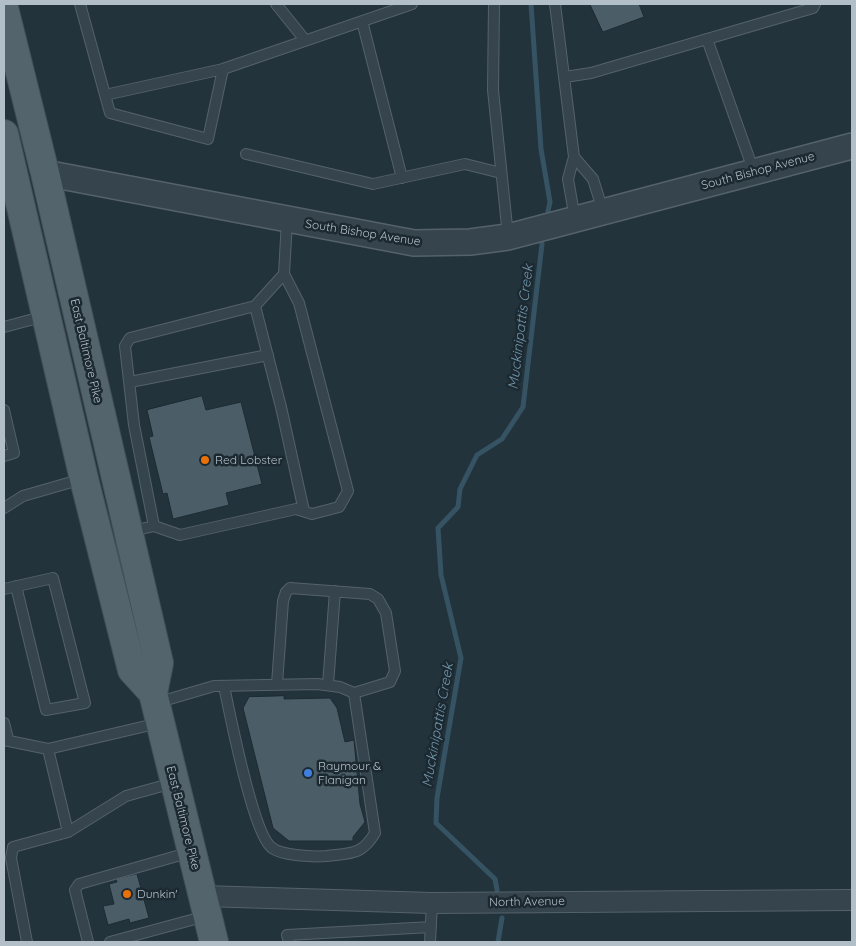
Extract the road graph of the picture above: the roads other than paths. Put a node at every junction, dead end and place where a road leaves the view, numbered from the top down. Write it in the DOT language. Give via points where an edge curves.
graph roads {
  1 [pos="80,4"];
  2 [pos="276,4"];
  3 [pos="412,4"];
  4 [pos="494,4"];
  5 [pos="554,4"];
  6 [pos="815,4"];
  7 [pos="4,8"];
  8 [pos="362,21"];
  9 [pos="706,39"];
  10 [pos="305,40"];
  11 [pos="223,69"];
  12 [pos="565,77"];
  13 [pos="105,95"];
  14 [pos="4,134"];
  15 [pos="852,146"];
  16 [pos="246,154"];
  17 [pos="574,157"];
  18 [pos="754,172"];
  19 [pos="45,173"];
  20 [pos="501,174"];
  21 [pos="402,178"];
  22 [pos="603,212"];
  23 [pos="575,219"];
  24 [pos="287,220"];
  25 [pos="508,237"];
  26 [pos="284,274"];
  27 [pos="255,306"];
  28 [pos="46,316"];
  29 [pos="4,326"];
  30 [pos="268,355"];
  31 [pos="130,382"];
  32 [pos="4,410"];
  33 [pos="4,456"];
  34 [pos="84,479"];
  35 [pos="4,508"];
  36 [pos="304,511"];
  37 [pos="154,526"];
  38 [pos="127,532"];
  39 [pos="16,586"];
  40 [pos="4,589"];
  41 [pos="334,591"];
  42 [pos="277,684"];
  43 [pos="224,686"];
  44 [pos="328,686"];
  45 [pos="354,693"];
  46 [pos="156,707"];
  47 [pos="4,723"];
  48 [pos="6,740"];
  49 [pos="48,749"];
  50 [pos="175,782"];
  51 [pos="68,832"];
  52 [pos="192,852"];
  53 [pos="852,900"];
  54 [pos="432,903"];
  55 [pos="205,906"];
  56 [pos="431,927"];
  57 [pos="27,942"];
  58 [pos="88,942"];
  59 [pos="110,942"];
  60 [pos="214,942"];
  61 [pos="289,942"];
  62 [pos="430,942"];
  1 -- 13 [label="lane"];
  2 -- 10 [label="lane"];
  3 -- 8 [label="lane"];
  4 -- 20 [label="lane" via="493,90"];
  5 -- 12 [label="lane"];
  6 -- 9 [label="lane" via="812,8"];
  7 -- 19 [label="main road, East Baltimore Pike"];
  8 -- 10 [label="lane"];
  8 -- 21 [label="lane"];
  9 -- 12 [label="lane" via="591,74"];
  9 -- 18 [label="lane"];
  10 -- 11 [label="lane"];
  11 -- 13 [label="lane"];
  11 -- 13 [label="lane" via="208,139 110,113"];
  12 -- 17 [label="lane"];
  14 -- 28 [label="main road, East Baltimore Pike"];
  15 -- 18 [label="street, South Bishop Avenue"];
  16 -- 21 [label="lane" via="373,184"];
  17 -- 22 [label="lane" via="593,178"];
  17 -- 23 [label="lane" via="568,179"];
  18 -- 22 [label="street, South Bishop Avenue"];
  19 -- 24 [label="street, South Bishop Avenue"];
  19 -- 38 [label="main road, East Baltimore Pike"];
  20 -- 21 [label="lane" via="465,164"];
  20 -- 25 [label="lane"];
  22 -- 23 [label="street, South Bishop Avenue"];
  23 -- 25 [label="street, South Bishop Avenue"];
  24 -- 25 [label="street, South Bishop Avenue" via="414,243 470,242"];
  24 -- 26 [label="lane"];
  26 -- 27 [label="lane"];
  26 -- 36 [label="lane" via="299,303 348,490 339,507 312,514"];
  27 -- 30 [label="lane"];
  27 -- 31 [label="lane" via="130,338 126,346"];
  28 -- 29 [label="lane"];
  28 -- 34 [label="main road, East Baltimore Pike"];
  30 -- 31 [label="lane"];
  30 -- 36 [label="lane"];
  31 -- 37 [label="lane" via="134,425"];
  32 -- 33 [label="lane" via="14,453"];
  34 -- 35 [label="lane" via="23,496"];
  34 -- 46 [label="main road, East Baltimore Pike" via="132,670"];
  36 -- 37 [label="lane" via="296,509 180,535"];
  37 -- 38 [label="lane"];
  38 -- 46 [label="main road, East Baltimore Pike" via="159,663"];
  39 -- 39 [label="lane" via="53,578 85,703 46,710"];
  39 -- 40 [label="lane"];
  41 -- 42 [label="lane" via="290,588 286,592"];
  41 -- 44 [label="lane"];
  41 -- 45 [label="lane" via="370,594 378,599 386,613 395,671 393,679"];
  42 -- 43 [label="lane"];
  42 -- 44 [label="lane"];
  43 -- 45 [label="lane" via="261,833 271,848 318,857 358,852 375,832"];
  43 -- 46 [label="lane" via="214,686"];
  44 -- 45 [label="lane"];
  46 -- 49 [label="lane"];
  46 -- 50 [label="main road, East Baltimore Pike"];
  47 -- 48 [label="lane"];
  48 -- 49 [label="lane"];
  49 -- 51 [label="lane"];
  50 -- 51 [label="lane" via="126,796"];
  50 -- 52 [label="main road, East Baltimore Pike"];
  51 -- 57 [label="lane" via="13,847 11,858"];
  52 -- 55 [label="main road, East Baltimore Pike"];
  52 -- 58 [label="lane" via="78,884 75,890"];
  53 -- 54 [label="street, North Avenue"];
  54 -- 55 [label="street, North Avenue"];
  54 -- 56 [label="lane"];
  55 -- 59 [label="lane"];
  55 -- 60 [label="main road, East Baltimore Pike"];
  56 -- 61 [label="lane" via="287,935"];
  56 -- 62 [label="lane"];
}
